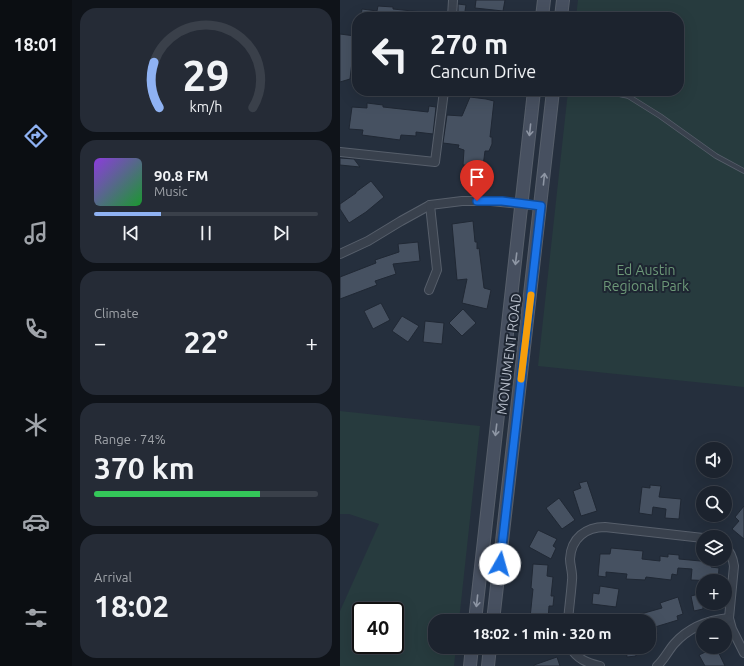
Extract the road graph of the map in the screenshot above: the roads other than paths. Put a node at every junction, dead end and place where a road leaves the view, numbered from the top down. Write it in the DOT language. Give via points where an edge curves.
graph roads {
  1 [pos="453,0"];
  2 [pos="544,0"];
  3 [pos="563,0"];
  4 [pos="452,12"];
  5 [pos="543,12"];
  6 [pos="562,12"];
  7 [pos="443,96"];
  8 [pos="533,96"];
  9 [pos="552,96"];
  10 [pos="628,96"];
  11 [pos="340,152"];
  12 [pos="744,171"];
  13 [pos="522,204"];
  14 [pos="430,205"];
  15 [pos="541,206"];
  16 [pos="340,254"];
  17 [pos="429,290"];
  18 [pos="696,537"];
  19 [pos="732,558"];
  20 [pos="476,614"];
  21 [pos="494,614"];
  22 [pos="569,614"];
  23 [pos="729,618"];
  24 [pos="696,627"];
  25 [pos="732,629"];
  26 [pos="744,653"];
  27 [pos="471,654"];
  28 [pos="489,654"];
  29 [pos="575,654"];
  30 [pos="470,666"];
  31 [pos="488,666"];
  32 [pos="600,666"];
  33 [pos="657,666"];
  1 -- 4 [label="street"];
  2 -- 5 [label="street"];
  3 -- 6 [label="street"];
  7 -- 11 [label="street" via="435,162"];
  8 -- 13 [label="street, MONUMENT ROAD, one-way"];
  15 -- 9 [label="street, MONUMENT ROAD, one-way"];
  10 -- 12 [label="lane" via="716,156"];
  13 -- 14 [label="street" via="462,201"];
  13 -- 15 [label="street"];
  13 -- 20 [label="street, MONUMENT ROAD, one-way"];
  14 -- 16 [label="street"];
  14 -- 17 [label="street" via="437,270"];
  15 -- 21 [label="street, MONUMENT ROAD"];
  18 -- 22 [label="street" via="605,527 587,530 578,538 571,551 572,578"];
  19 -- 23 [label="street" via="734,566"];
  24 -- 33 [label="street" via="675,643"];
  25 -- 26 [label="street"];
  27 -- 30 [label="street"];
  28 -- 31 [label="street"];
  29 -- 32 [label="street" via="586,662"];
}
